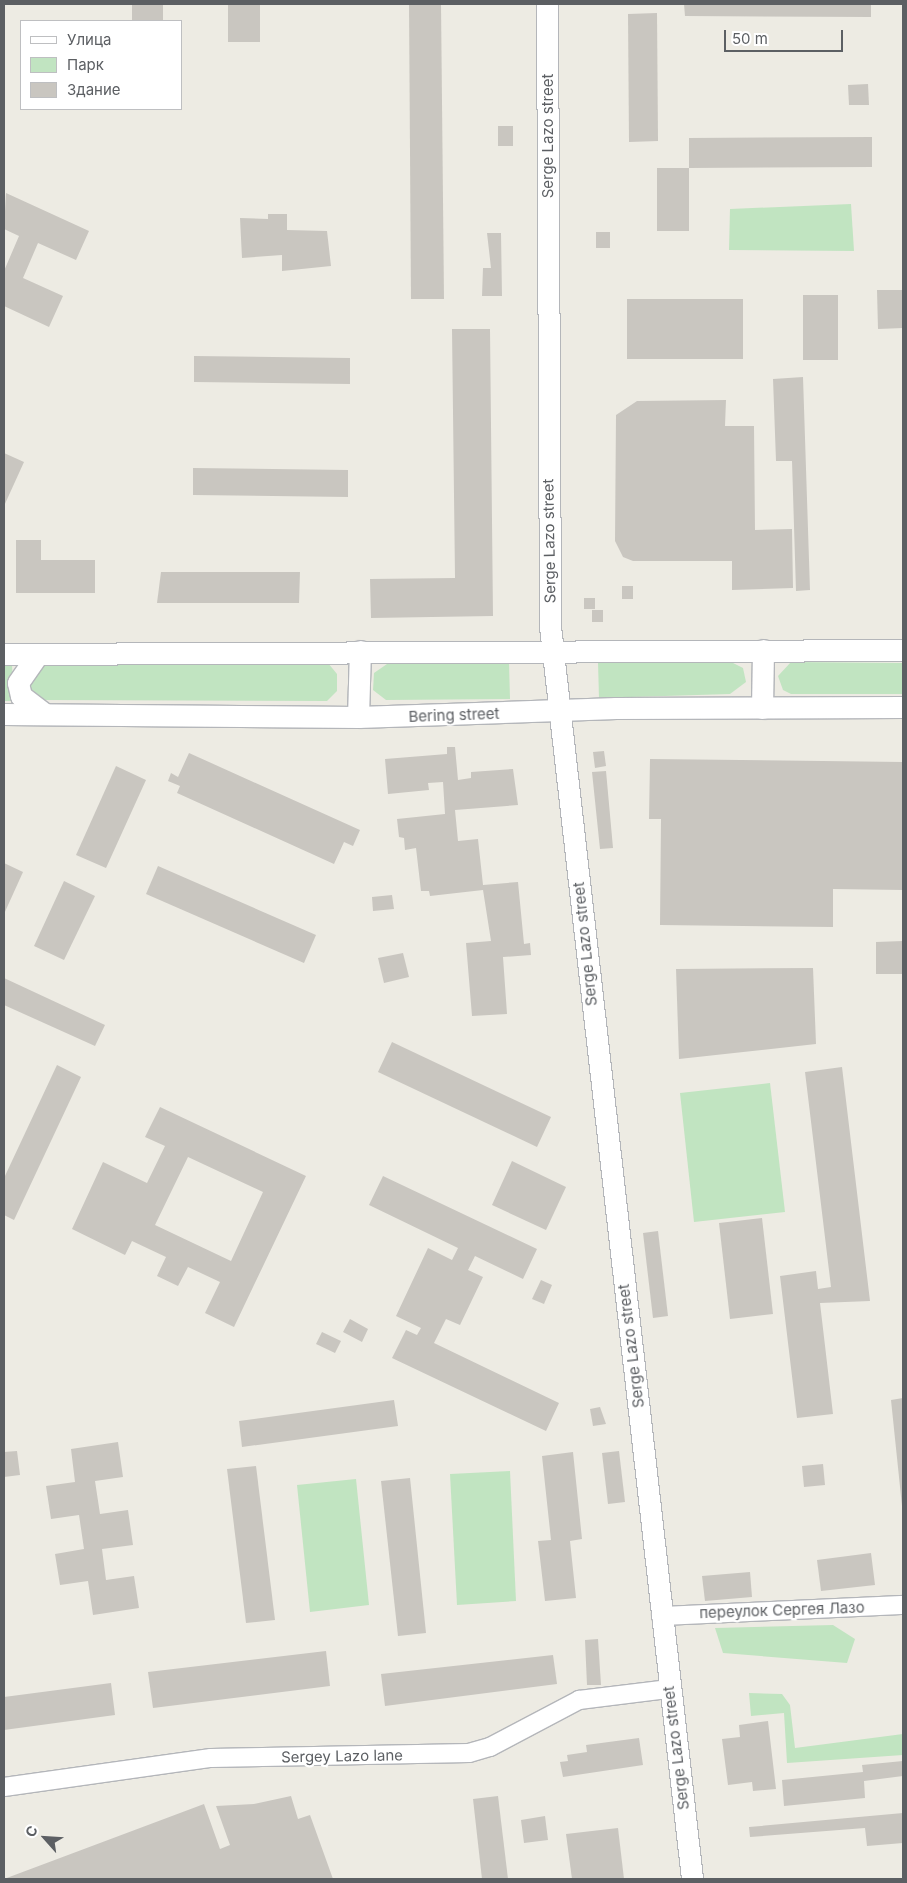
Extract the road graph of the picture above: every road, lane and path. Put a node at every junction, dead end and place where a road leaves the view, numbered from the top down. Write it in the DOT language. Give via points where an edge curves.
graph roads {
  1 [pos="547,4"];
  2 [pos="763,650"];
  3 [pos="903,650"];
  4 [pos="360,651"];
  5 [pos="552,651"];
  6 [pos="4,654"];
  7 [pos="38,654"];
  8 [pos="903,707"];
  9 [pos="762,708"];
  10 [pos="560,711"];
  11 [pos="4,714"];
  12 [pos="45,714"];
  13 [pos="358,717"];
  14 [pos="903,1606"];
  15 [pos="661,1616"];
  16 [pos="669,1689"];
  17 [pos="4,1787"];
  18 [pos="692,1879"];
  1 -- 5 [label="street, Serge Lazo street"];
  2 -- 3 [label="street"];
  2 -- 5 [label="street"];
  2 -- 9 [label="street"];
  4 -- 5 [label="street"];
  4 -- 7 [label="street"];
  4 -- 13 [label="street"];
  5 -- 10 [label="street, Serge Lazo street"];
  6 -- 7 [label="street"];
  7 -- 12 [label="street" via="18,683 21,696"];
  8 -- 9 [label="street, Bering street"];
  9 -- 10 [label="street, Bering street"];
  10 -- 13 [label="street, Bering street"];
  10 -- 15 [label="street, Serge Lazo street"];
  11 -- 12 [label="street, Bering street"];
  12 -- 13 [label="street, Bering street"];
  14 -- 15 [label="street, переулок Сергея Лазо"];
  15 -- 16 [label="street, Serge Lazo street"];
  16 -- 17 [label="street, Sergey Lazo lane" via="579,1700 490,1747 469,1753 211,1758"];
  16 -- 18 [label="street, Serge Lazo street"];
}
